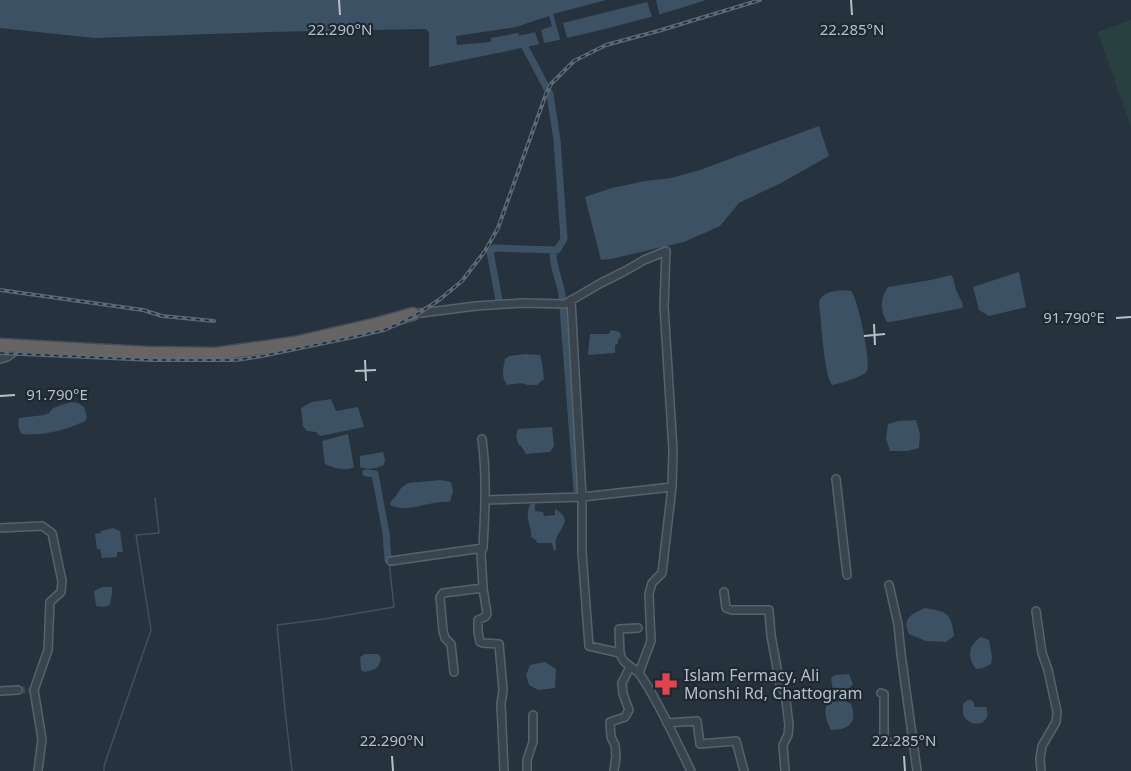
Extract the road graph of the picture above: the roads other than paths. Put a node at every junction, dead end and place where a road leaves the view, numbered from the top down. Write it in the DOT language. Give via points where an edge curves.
graph roads {
  1 [pos="565,303"];
  2 [pos="413,314"];
  3 [pos="0,345"];
  4 [pos="21,347"];
  5 [pos="0,359"];
  6 [pos="482,439"];
  7 [pos="836,479"];
  8 [pos="672,487"];
  9 [pos="582,497"];
  10 [pos="486,500"];
  11 [pos="0,528"];
  12 [pos="483,548"];
  13 [pos="391,561"];
  14 [pos="847,574"];
  15 [pos="889,585"];
  16 [pos="483,588"];
  17 [pos="724,592"];
  18 [pos="1036,611"];
  19 [pos="638,628"];
  20 [pos="620,653"];
  21 [pos="630,667"];
  22 [pos="454,672"];
  23 [pos="639,673"];
  24 [pos="18,690"];
  25 [pos="0,692"];
  26 [pos="881,693"];
  27 [pos="533,715"];
  28 [pos="667,723"];
  29 [pos="913,741"];
  30 [pos="38,771"];
  31 [pos="504,771"];
  32 [pos="527,771"];
  33 [pos="614,771"];
  34 [pos="691,771"];
  35 [pos="744,771"];
  36 [pos="785,771"];
  37 [pos="917,771"];
  38 [pos="1041,771"];
  1 -- 2 [label="street" via="476,306"];
  1 -- 8 [label="street" via="666,251 664,306"];
  1 -- 9 [label="street"];
  2 -- 4 [label="highway" via="314,339 216,354"];
  3 -- 4 [label="highway"];
  4 -- 5 [label="street"];
  6 -- 10 [label="street"];
  7 -- 14 [label="street"];
  8 -- 9 [label="street"];
  8 -- 23 [label="street" via="662,573 652,583 649,594 651,641"];
  9 -- 10 [label="street"];
  9 -- 20 [label="street" via="589,646"];
  10 -- 12 [label="street"];
  11 -- 30 [label="street" via="42,526 52,533 62,581 61,592 50,602 48,650 32,690 42,739"];
  12 -- 13 [label="street"];
  12 -- 16 [label="street"];
  15 -- 29 [label="street"];
  16 -- 22 [label="street" via="440,597 443,631 451,645"];
  16 -- 31 [label="street" via="487,614 478,620 478,632 480,642 499,644"];
  17 -- 36 [label="street" via="728,609 770,611 789,725 783,745"];
  18 -- 38 [label="street" via="1057,712 1056,722 1042,746"];
  19 -- 20 [label="street" via="619,629"];
  20 -- 21 [label="street"];
  21 -- 23 [label="street"];
  21 -- 33 [label="street" via="622,683 629,710 625,717 610,722 615,745"];
  23 -- 28 [label="street"];
  24 -- 25 [label="street"];
  26 -- 29 [label="street" via="884,742"];
  27 -- 32 [label="street"];
  28 -- 34 [label="street"];
  28 -- 35 [label="street" via="697,721 700,744 736,741"];
  29 -- 37 [label="street"];
}
